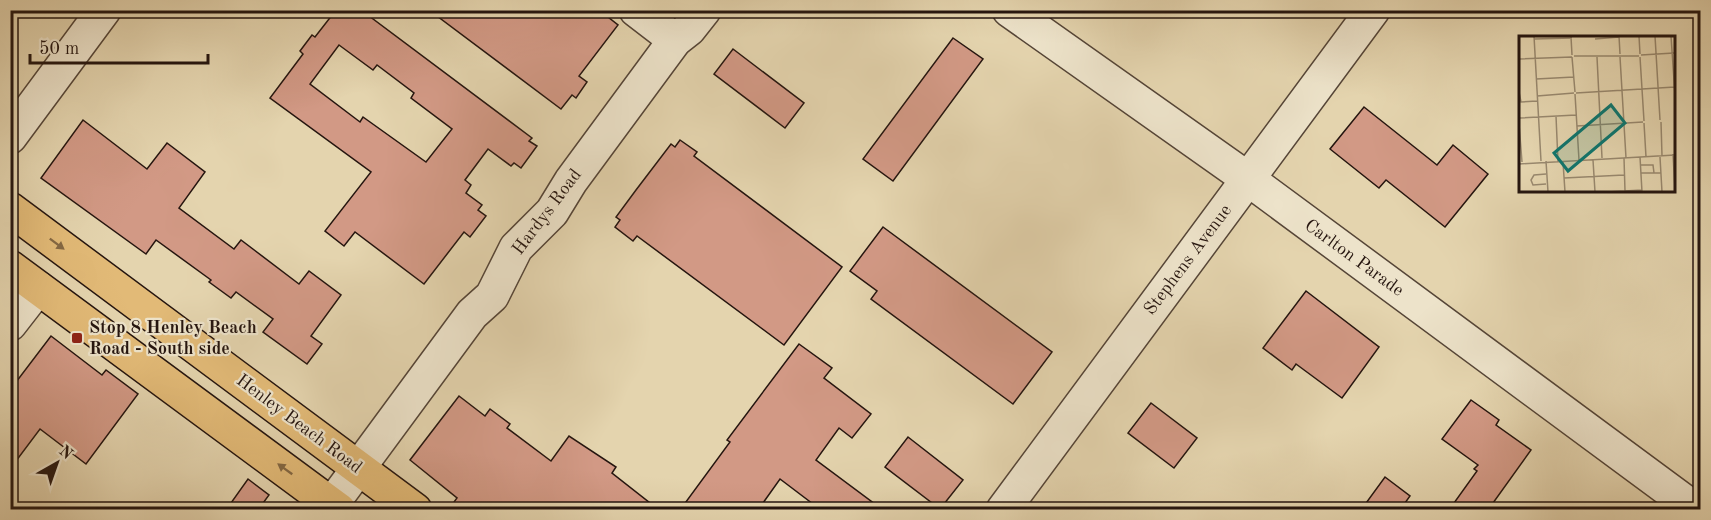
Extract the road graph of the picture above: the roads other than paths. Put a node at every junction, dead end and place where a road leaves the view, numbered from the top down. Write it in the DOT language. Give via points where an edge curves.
graph roads {
  1 [pos="104,10"];
  2 [pos="636,10"];
  3 [pos="704,10"];
  4 [pos="1009,10"];
  5 [pos="1373,10"];
  6 [pos="675,40"];
  7 [pos="10,136"];
  8 [pos="1248,179"];
  9 [pos="10,208"];
  10 [pos="10,267"];
  11 [pos="38,288"];
  12 [pos="10,324"];
  13 [pos="359,468"];
  14 [pos="1691,501"];
  15 [pos="335,507"];
  16 [pos="415,510"];
  17 [pos="1003,510"];
  1 -- 7 [label="street"];
  2 -- 6 [label="street"];
  3 -- 6 [label="street, Hardys Road"];
  4 -- 8 [label="street, Carlton Parade"];
  5 -- 8 [label="street, Stephens Avenue"];
  6 -- 13 [label="street, Hardys Road" via="552,212 516,248 492,296 472,314"];
  8 -- 14 [label="street, Carlton Parade"];
  8 -- 17 [label="street, Stephens Avenue"];
  9 -- 13 [label="main road, Henley Beach Road, one-way"];
  10 -- 11 [label="main road"];
  11 -- 12 [label="street"];
  15 -- 11 [label="main road, one-way"];
  13 -- 15 [label="street, Hardys Road"];
  13 -- 16 [label="main road, Henley Beach Road"];
}
